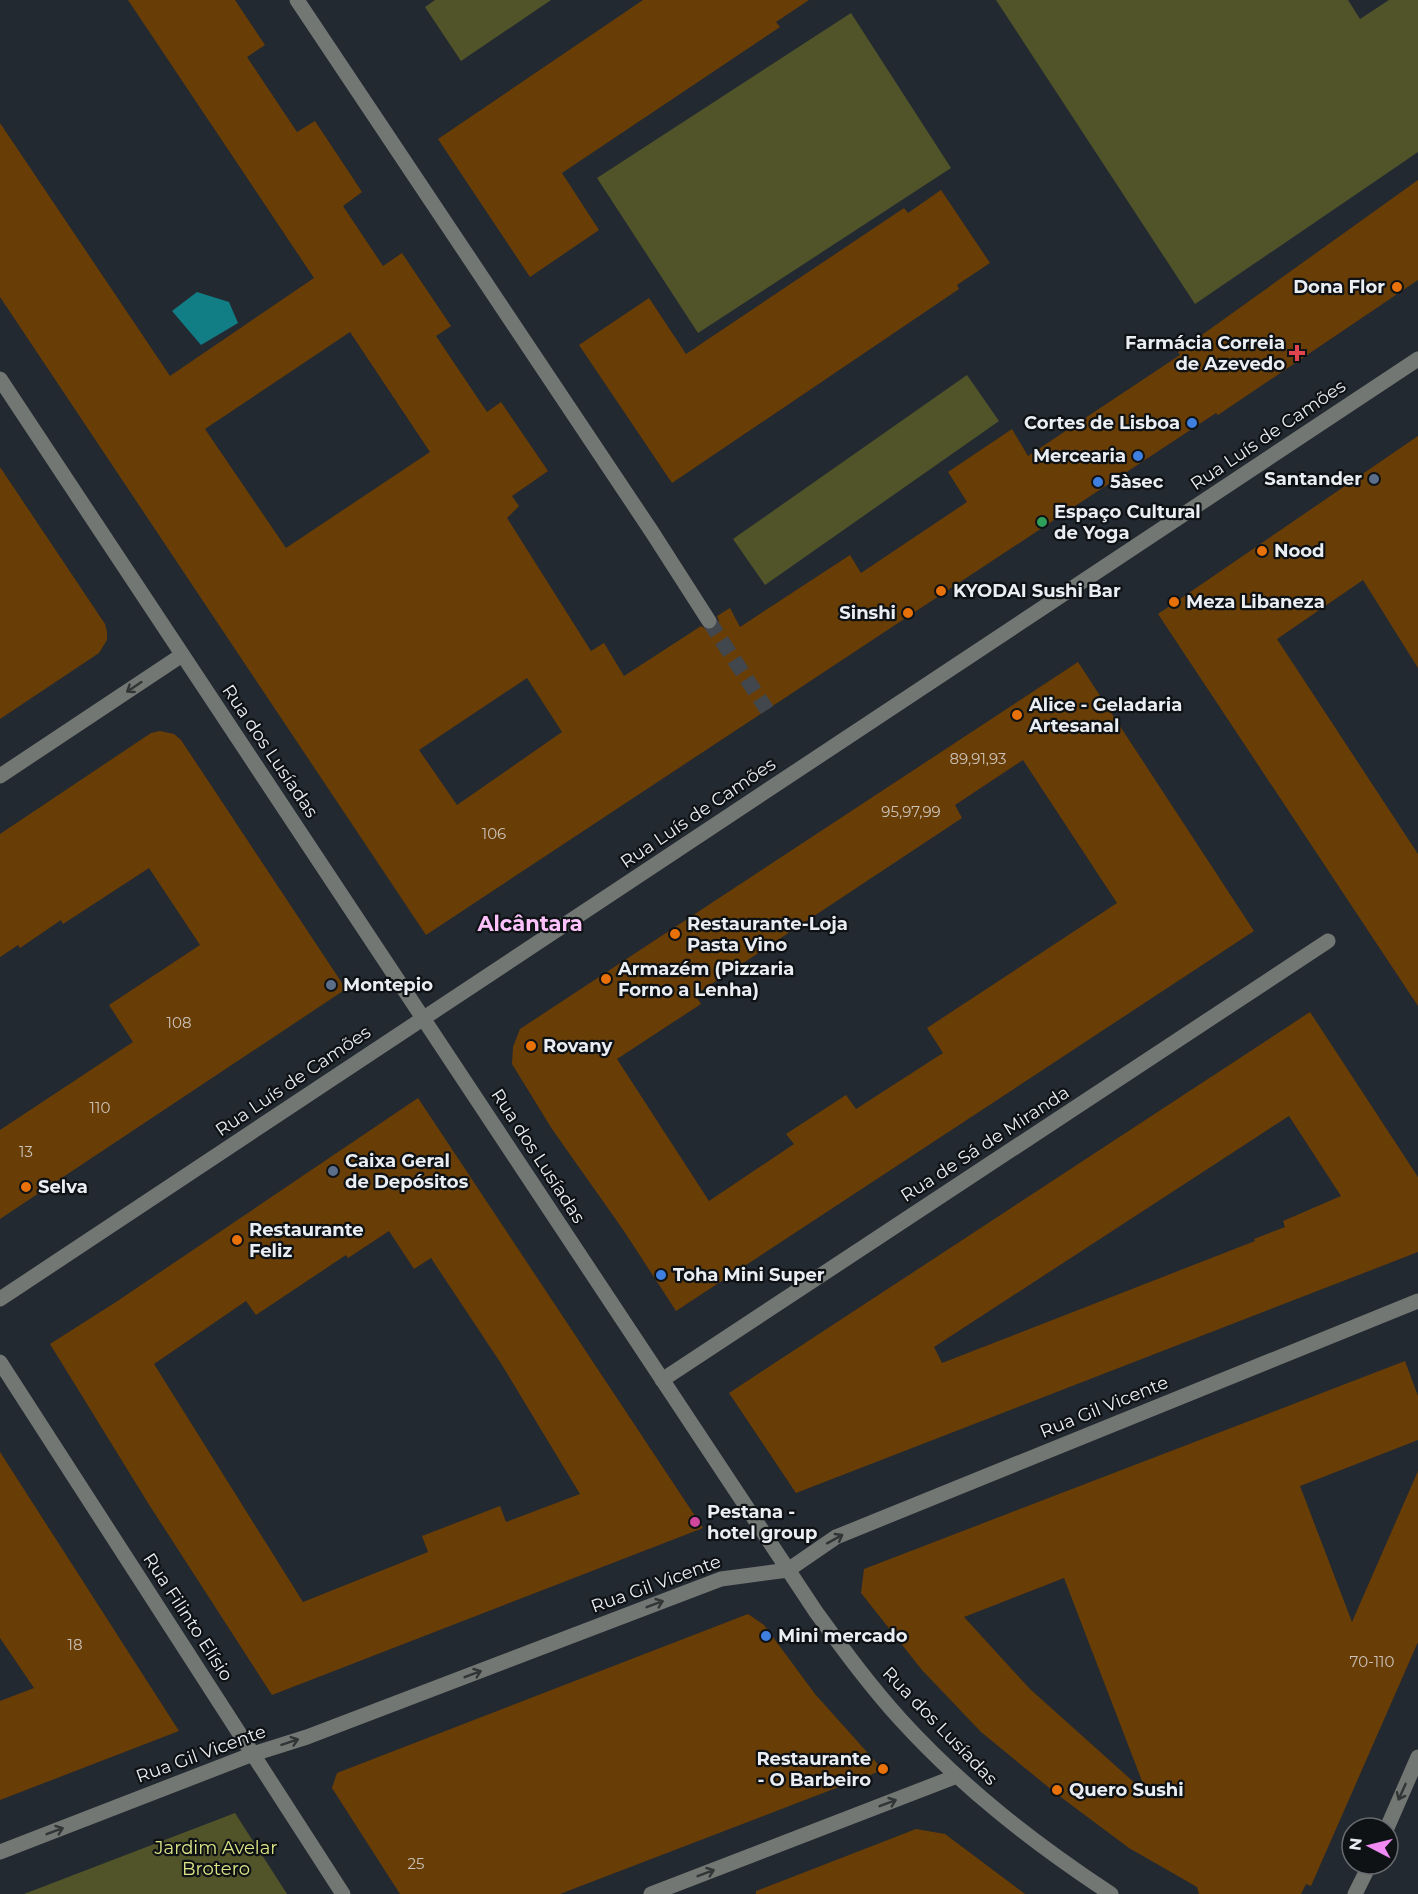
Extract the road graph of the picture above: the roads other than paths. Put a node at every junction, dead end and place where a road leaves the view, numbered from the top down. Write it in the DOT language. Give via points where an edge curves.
graph roads {
  1 [pos="297,0"];
  2 [pos="1418,359"];
  3 [pos="0,379"];
  4 [pos="709,621"];
  5 [pos="182,655"];
  6 [pos="0,776"];
  7 [pos="1328,941"];
  8 [pos="424,1018"];
  9 [pos="0,1299"];
  10 [pos="1418,1301"];
  11 [pos="0,1362"];
  12 [pos="662,1380"];
  13 [pos="788,1570"];
  14 [pos="253,1754"];
  15 [pos="1418,1757"];
  16 [pos="957,1776"];
  17 [pos="1392,1816"];
  18 [pos="0,1852"];
  19 [pos="1364,1876"];
  20 [pos="343,1894"];
  21 [pos="651,1894"];
  22 [pos="1112,1894"];
  23 [pos="1355,1894"];
  1 -- 4 [label="street"];
  2 -- 8 [label="street, Rua Luís de Camões"];
  3 -- 5 [label="street, Rua dos Lusíadas"];
  5 -- 6 [label="street, one-way"];
  5 -- 8 [label="street, Rua dos Lusíadas"];
  7 -- 12 [label="street, Rua de Sá de Miranda"];
  8 -- 9 [label="street, Rua Luís de Camões"];
  8 -- 12 [label="street, Rua dos Lusíadas"];
  13 -- 10 [label="street, Rua Gil Vicente, one-way" via="836,1537"];
  11 -- 14 [label="street, Rua Filinto Elísio"];
  12 -- 13 [label="street, Rua dos Lusíadas"];
  14 -- 13 [label="street, Rua Gil Vicente, one-way" via="721,1579"];
  13 -- 16 [label="street, Rua dos Lusíadas" via="856,1666 900,1719"];
  18 -- 14 [label="street, Rua Gil Vicente, one-way"];
  14 -- 20 [label="street, Rua Filinto Elísio"];
  15 -- 17 [label="street, one-way"];
  21 -- 16 [label="street, one-way"];
  16 -- 22 [label="street, Rua dos Lusíadas" via="1055,1857"];
  19 -- 23 [label="street"];
}
